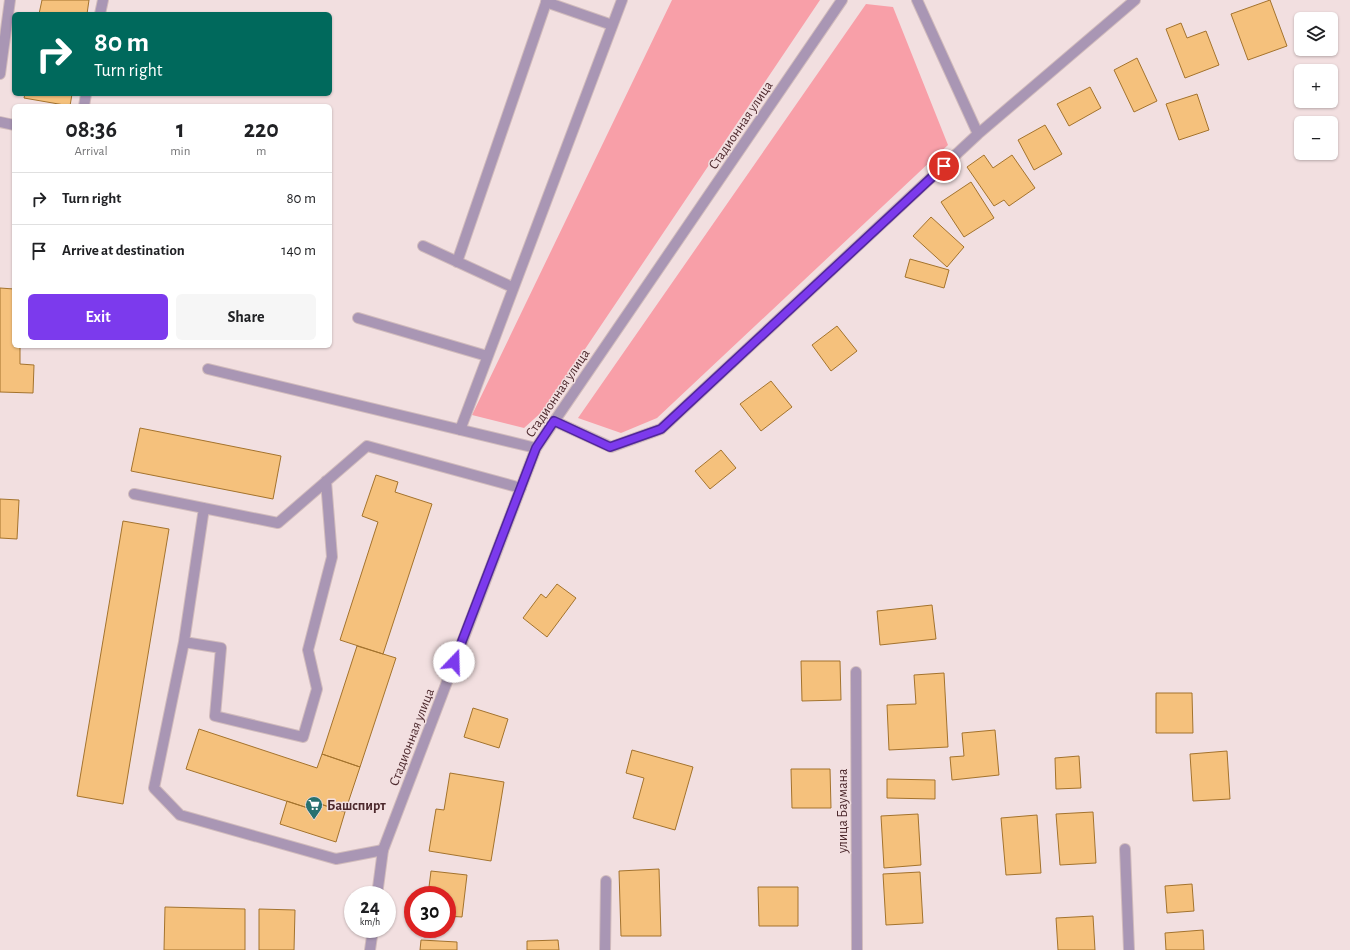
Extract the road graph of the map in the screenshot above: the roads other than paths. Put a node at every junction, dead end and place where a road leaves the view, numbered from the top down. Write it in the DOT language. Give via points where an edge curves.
graph roads {
  1 [pos="10,0"];
  2 [pos="103,0"];
  3 [pos="622,0"];
  4 [pos="842,0"];
  5 [pos="917,0"];
  6 [pos="1135,0"];
  7 [pos="546,1"];
  8 [pos="100,12"];
  9 [pos="612,25"];
  10 [pos="0,74"];
  11 [pos="0,122"];
  12 [pos="12,125"];
  13 [pos="978,134"];
  14 [pos="423,246"];
  15 [pos="457,262"];
  16 [pos="512,287"];
  17 [pos="358,318"];
  18 [pos="487,356"];
  19 [pos="208,369"];
  20 [pos="554,421"];
  21 [pos="460,430"];
  22 [pos="536,448"];
  23 [pos="326,481"];
  24 [pos="521,488"];
  25 [pos="134,494"];
  26 [pos="204,508"];
  27 [pos="184,642"];
  28 [pos="856,672"];
  29 [pos="1125,849"];
  30 [pos="383,850"];
  31 [pos="606,881"];
  32 [pos="378,886"];
  33 [pos="372,938"];
  34 [pos="370,950"];
  35 [pos="605,950"];
  36 [pos="856,950"];
  37 [pos="1129,950"];
  1 -- 10 [label="street"];
  2 -- 8 [label="street"];
  3 -- 9 [label="street"];
  4 -- 20 [label="street, Стадионная улица"];
  5 -- 13 [label="street"];
  6 -- 13 [label="street"];
  7 -- 9 [label="street"];
  7 -- 15 [label="street"];
  9 -- 16 [label="street"];
  11 -- 12 [label="street"];
  13 -- 20 [label="street" via="661,429 610,447"];
  14 -- 15 [label="street"];
  15 -- 16 [label="street"];
  16 -- 18 [label="street"];
  17 -- 18 [label="street"];
  18 -- 21 [label="street"];
  19 -- 21 [label="street"];
  20 -- 22 [label="street, Стадионная улица"];
  21 -- 22 [label="street"];
  22 -- 24 [label="street, Стадионная улица"];
  23 -- 24 [label="street" via="367,446"];
  23 -- 26 [label="street" via="278,523"];
  23 -- 27 [label="street" via="332,557 308,650 317,689 303,737 215,716 221,648"];
  24 -- 30 [label="street, Стадионная улица"];
  25 -- 26 [label="street"];
  26 -- 27 [label="street"];
  27 -- 30 [label="street" via="154,788 180,815 336,859"];
  28 -- 36 [label="street, улица Баумана"];
  29 -- 37 [label="street"];
  30 -- 32 [label="street, Стадионная улица"];
  31 -- 35 [label="street"];
  33 -- 34 [label="street"];
}
